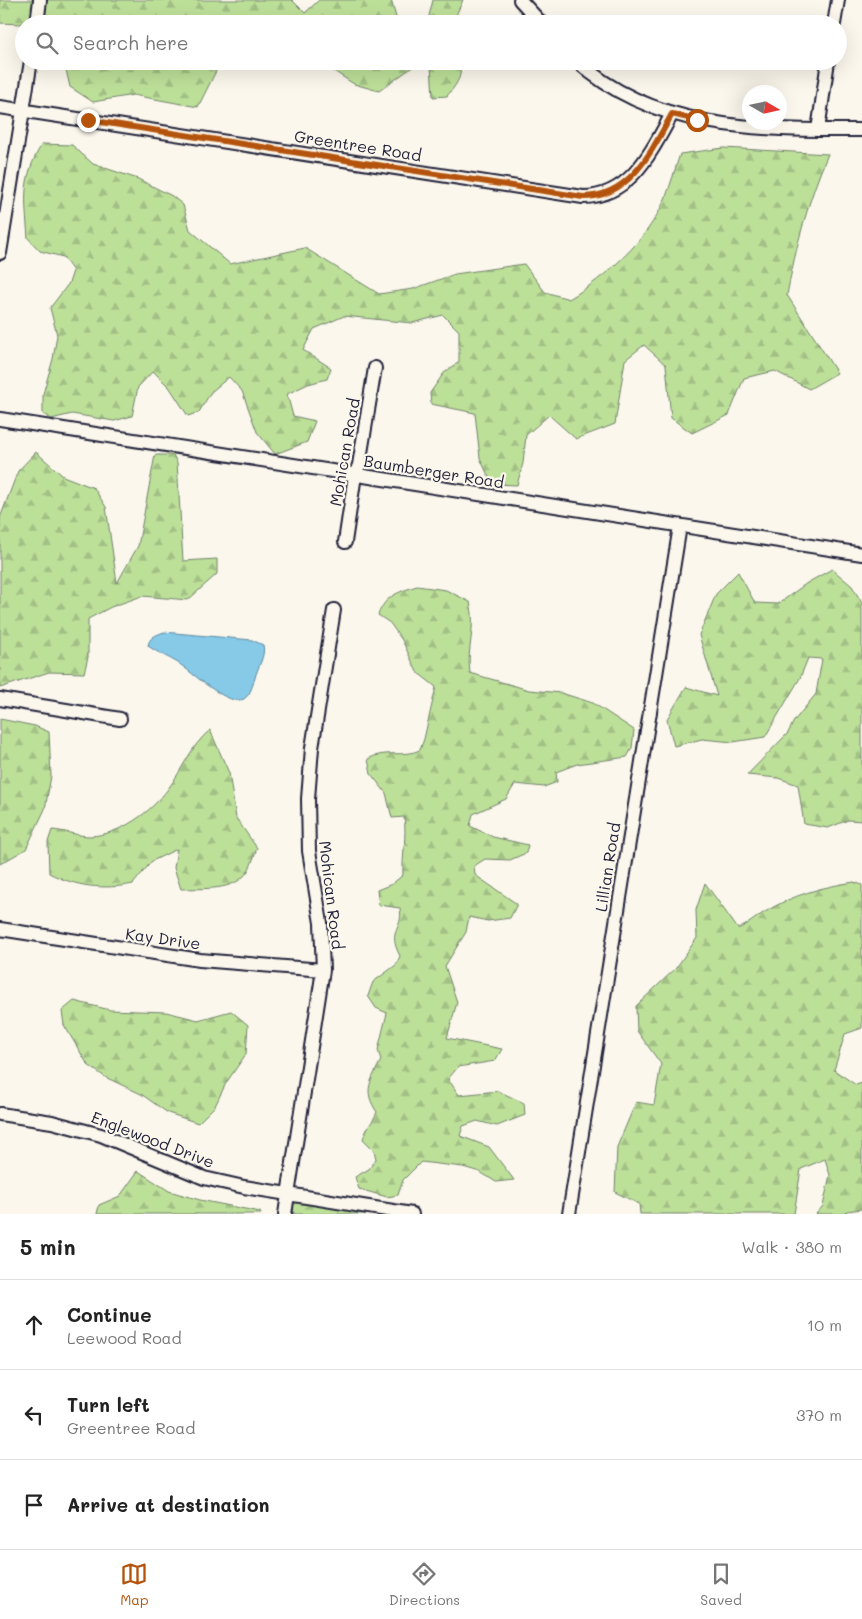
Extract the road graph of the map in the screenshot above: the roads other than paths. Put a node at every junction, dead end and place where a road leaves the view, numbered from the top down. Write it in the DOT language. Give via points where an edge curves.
graph roads {
  1 [pos="40,0"];
  2 [pos="520,0"];
  3 [pos="838,0"];
  4 [pos="38,15"];
  5 [pos="534,15"];
  6 [pos="836,15"];
  7 [pos="30,70"];
  8 [pos="589,70"];
  9 [pos="827,70"];
  10 [pos="0,107"];
  11 [pos="23,110"];
  12 [pos="672,114"];
  13 [pos="818,130"];
  14 [pos="862,130"];
  15 [pos="0,253"];
  16 [pos="375,368"];
  17 [pos="0,419"];
  18 [pos="355,475"];
  19 [pos="680,526"];
  20 [pos="345,542"];
  21 [pos="862,554"];
  22 [pos="334,610"];
  23 [pos="0,699"];
  24 [pos="120,719"];
  25 [pos="0,929"];
  26 [pos="323,970"];
  27 [pos="0,1114"];
  28 [pos="288,1194"];
  29 [pos="285,1214"];
  30 [pos="412,1214"];
  31 [pos="569,1214"];
  1 -- 4 [label="street"];
  2 -- 5 [label="street"];
  3 -- 6 [label="street"];
  7 -- 11 [label="street"];
  8 -- 12 [label="street" via="612,88"];
  9 -- 13 [label="street"];
  10 -- 11 [label="street, Greentree Road"];
  11 -- 12 [label="street, Greentree Road" via="583,197 605,195 629,178 649,155"];
  11 -- 15 [label="street"];
  12 -- 13 [label="street" via="733,125"];
  13 -- 14 [label="street"];
  16 -- 18 [label="street, Mohican Road"];
  17 -- 18 [label="street, Baumberger Road"];
  18 -- 19 [label="street, Baumberger Road"];
  18 -- 20 [label="street, Mohican Road"];
  19 -- 21 [label="street, Baumberger Road"];
  19 -- 31 [label="street, Lillian Road"];
  22 -- 26 [label="street, Mohican Road" via="312,748 308,799 309,851 322,923"];
  23 -- 24 [label="street"];
  25 -- 26 [label="street, Kay Drive" via="200,960"];
  26 -- 28 [label="street, Mohican Road"];
  27 -- 28 [label="street, Englewood Drive" via="52,1122 101,1135 204,1178"];
  28 -- 29 [label="street, Mohican Road"];
  28 -- 30 [label="street, Englewood Drive"];
}
